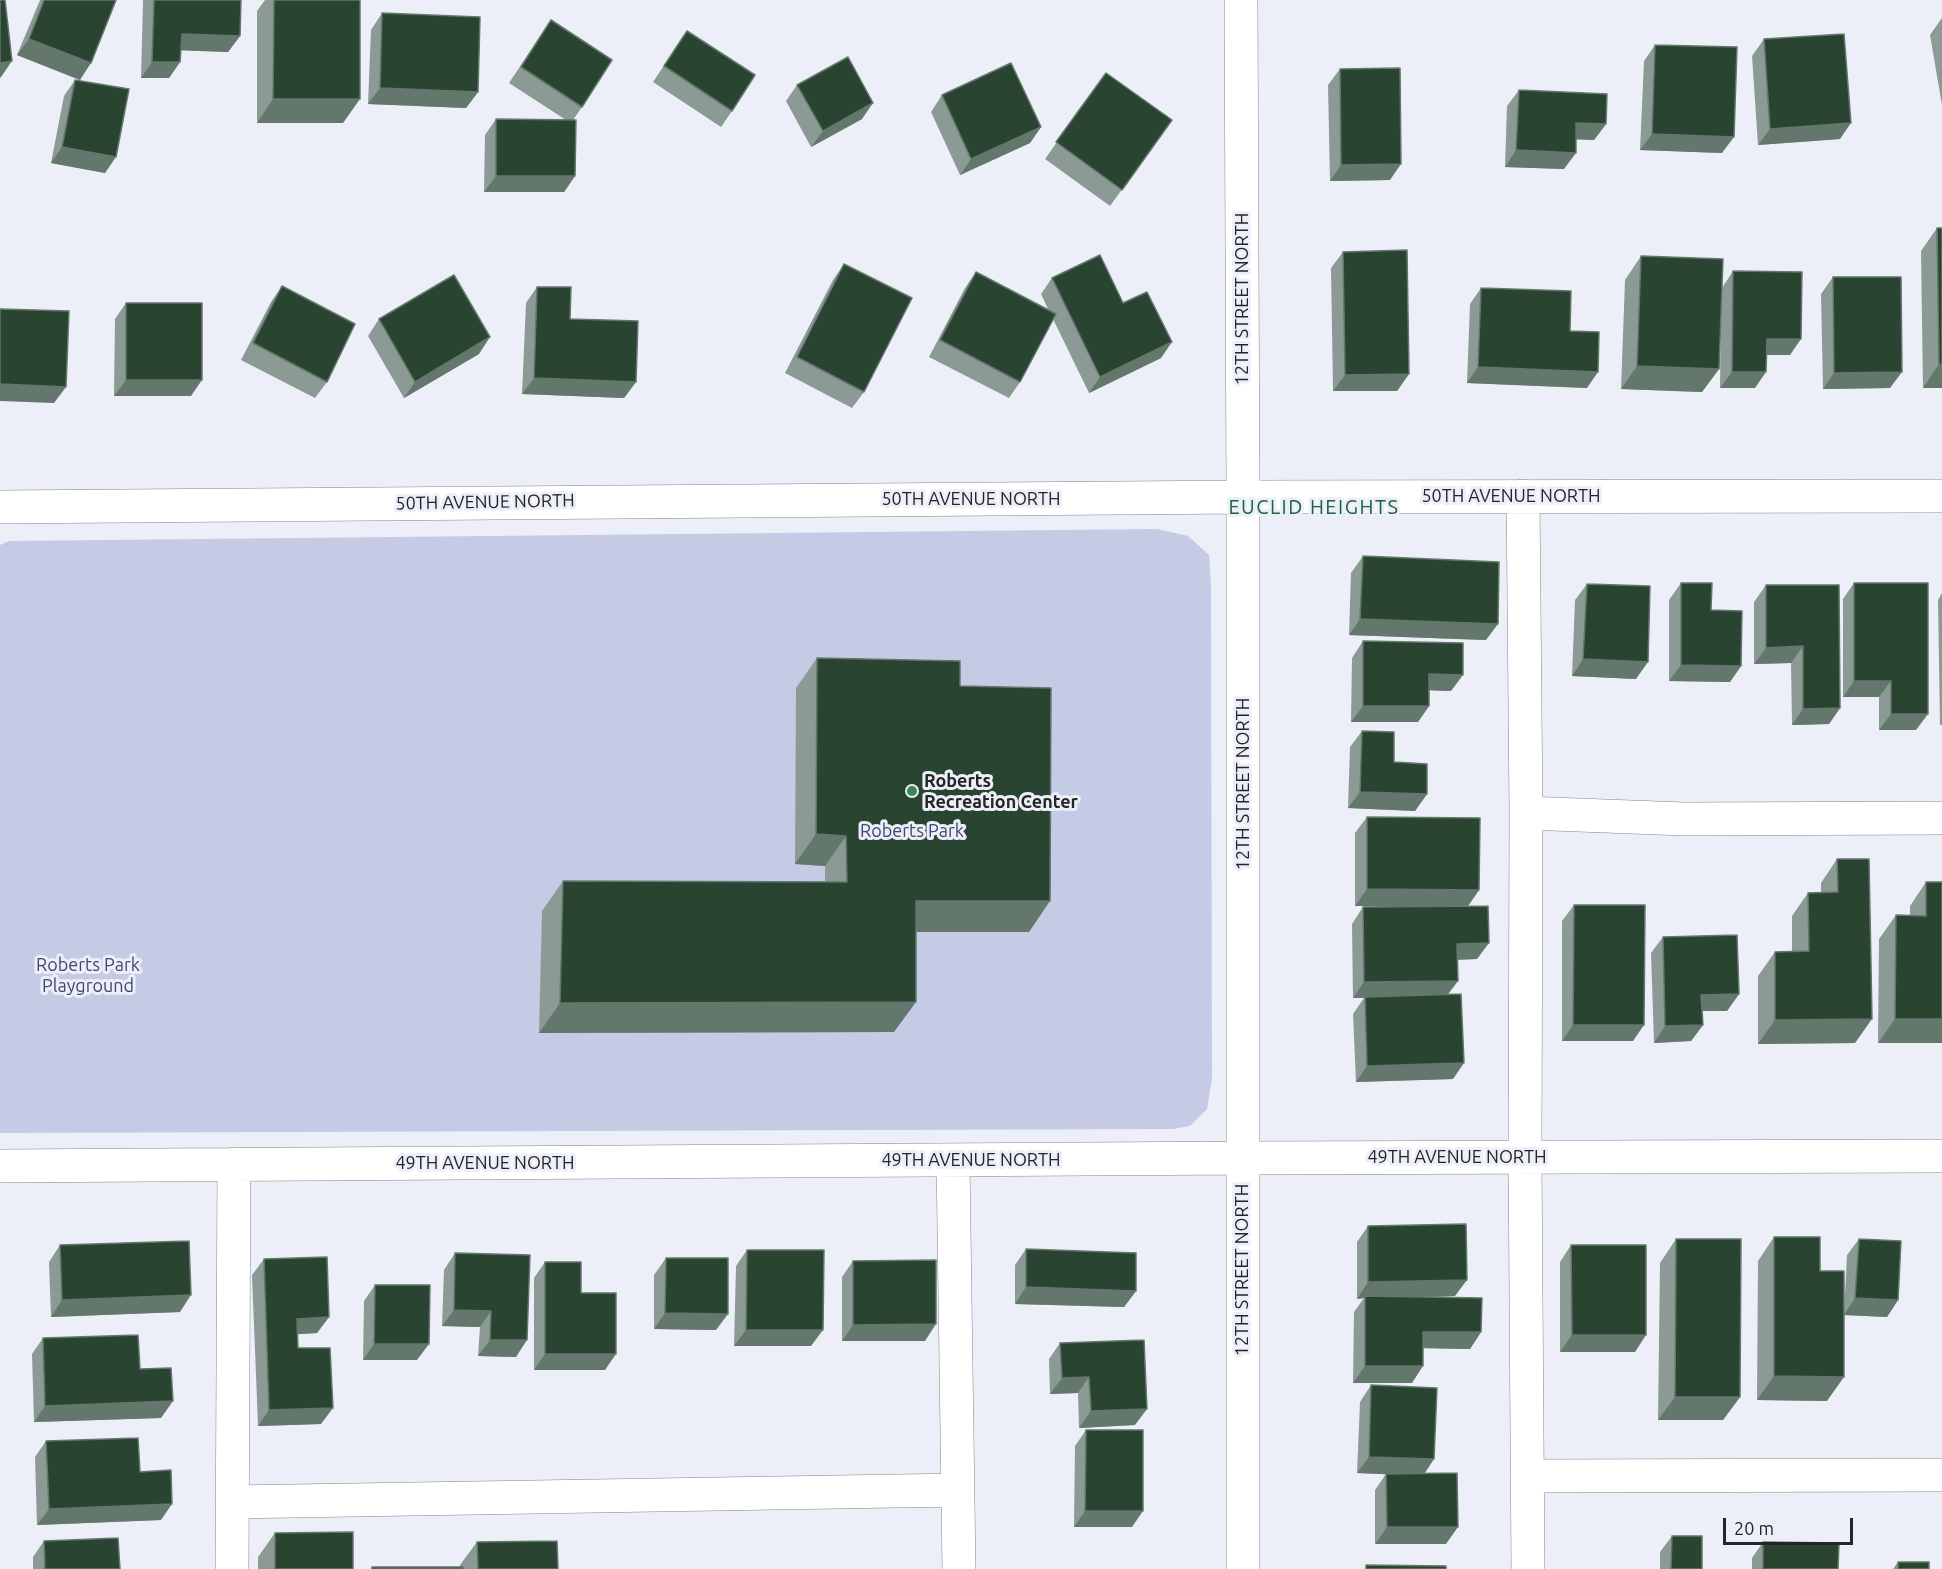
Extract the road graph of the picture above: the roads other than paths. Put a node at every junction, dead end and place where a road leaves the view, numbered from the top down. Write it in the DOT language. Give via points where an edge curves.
graph roads {
  1 [pos="1241,0"];
  2 [pos="1243,496"];
  3 [pos="1523,496"];
  4 [pos="1942,496"];
  5 [pos="0,507"];
  6 [pos="1526,813"];
  7 [pos="1942,818"];
  8 [pos="1942,1156"];
  9 [pos="1525,1157"];
  10 [pos="1242,1158"];
  11 [pos="953,1160"];
  12 [pos="234,1164"];
  13 [pos="0,1166"];
  14 [pos="1942,1475"];
  15 [pos="1527,1476"];
  16 [pos="957,1490"];
  17 [pos="232,1502"];
  18 [pos="232,1569"];
  19 [pos="959,1569"];
  20 [pos="1244,1569"];
  21 [pos="1528,1569"];
  1 -- 2 [label="street, 12TH STREET NORTH"];
  2 -- 3 [label="street, 50TH AVENUE NORTH"];
  2 -- 5 [label="street, 50TH AVENUE NORTH"];
  2 -- 10 [label="street, 12TH STREET NORTH"];
  3 -- 4 [label="street, 50TH AVENUE NORTH"];
  3 -- 6 [label="street"];
  6 -- 7 [label="street" via="1684,819"];
  6 -- 9 [label="street"];
  8 -- 9 [label="street, 49TH AVENUE NORTH"];
  9 -- 10 [label="street, 49TH AVENUE NORTH"];
  9 -- 15 [label="street"];
  10 -- 11 [label="street, 49TH AVENUE NORTH"];
  10 -- 20 [label="street, 12TH STREET NORTH"];
  11 -- 12 [label="street, 49TH AVENUE NORTH"];
  11 -- 16 [label="street"];
  12 -- 13 [label="street, 49TH AVENUE NORTH"];
  12 -- 17 [label="street"];
  14 -- 15 [label="street"];
  15 -- 21 [label="street"];
  16 -- 17 [label="street"];
  16 -- 19 [label="street"];
  17 -- 18 [label="street"];
}
